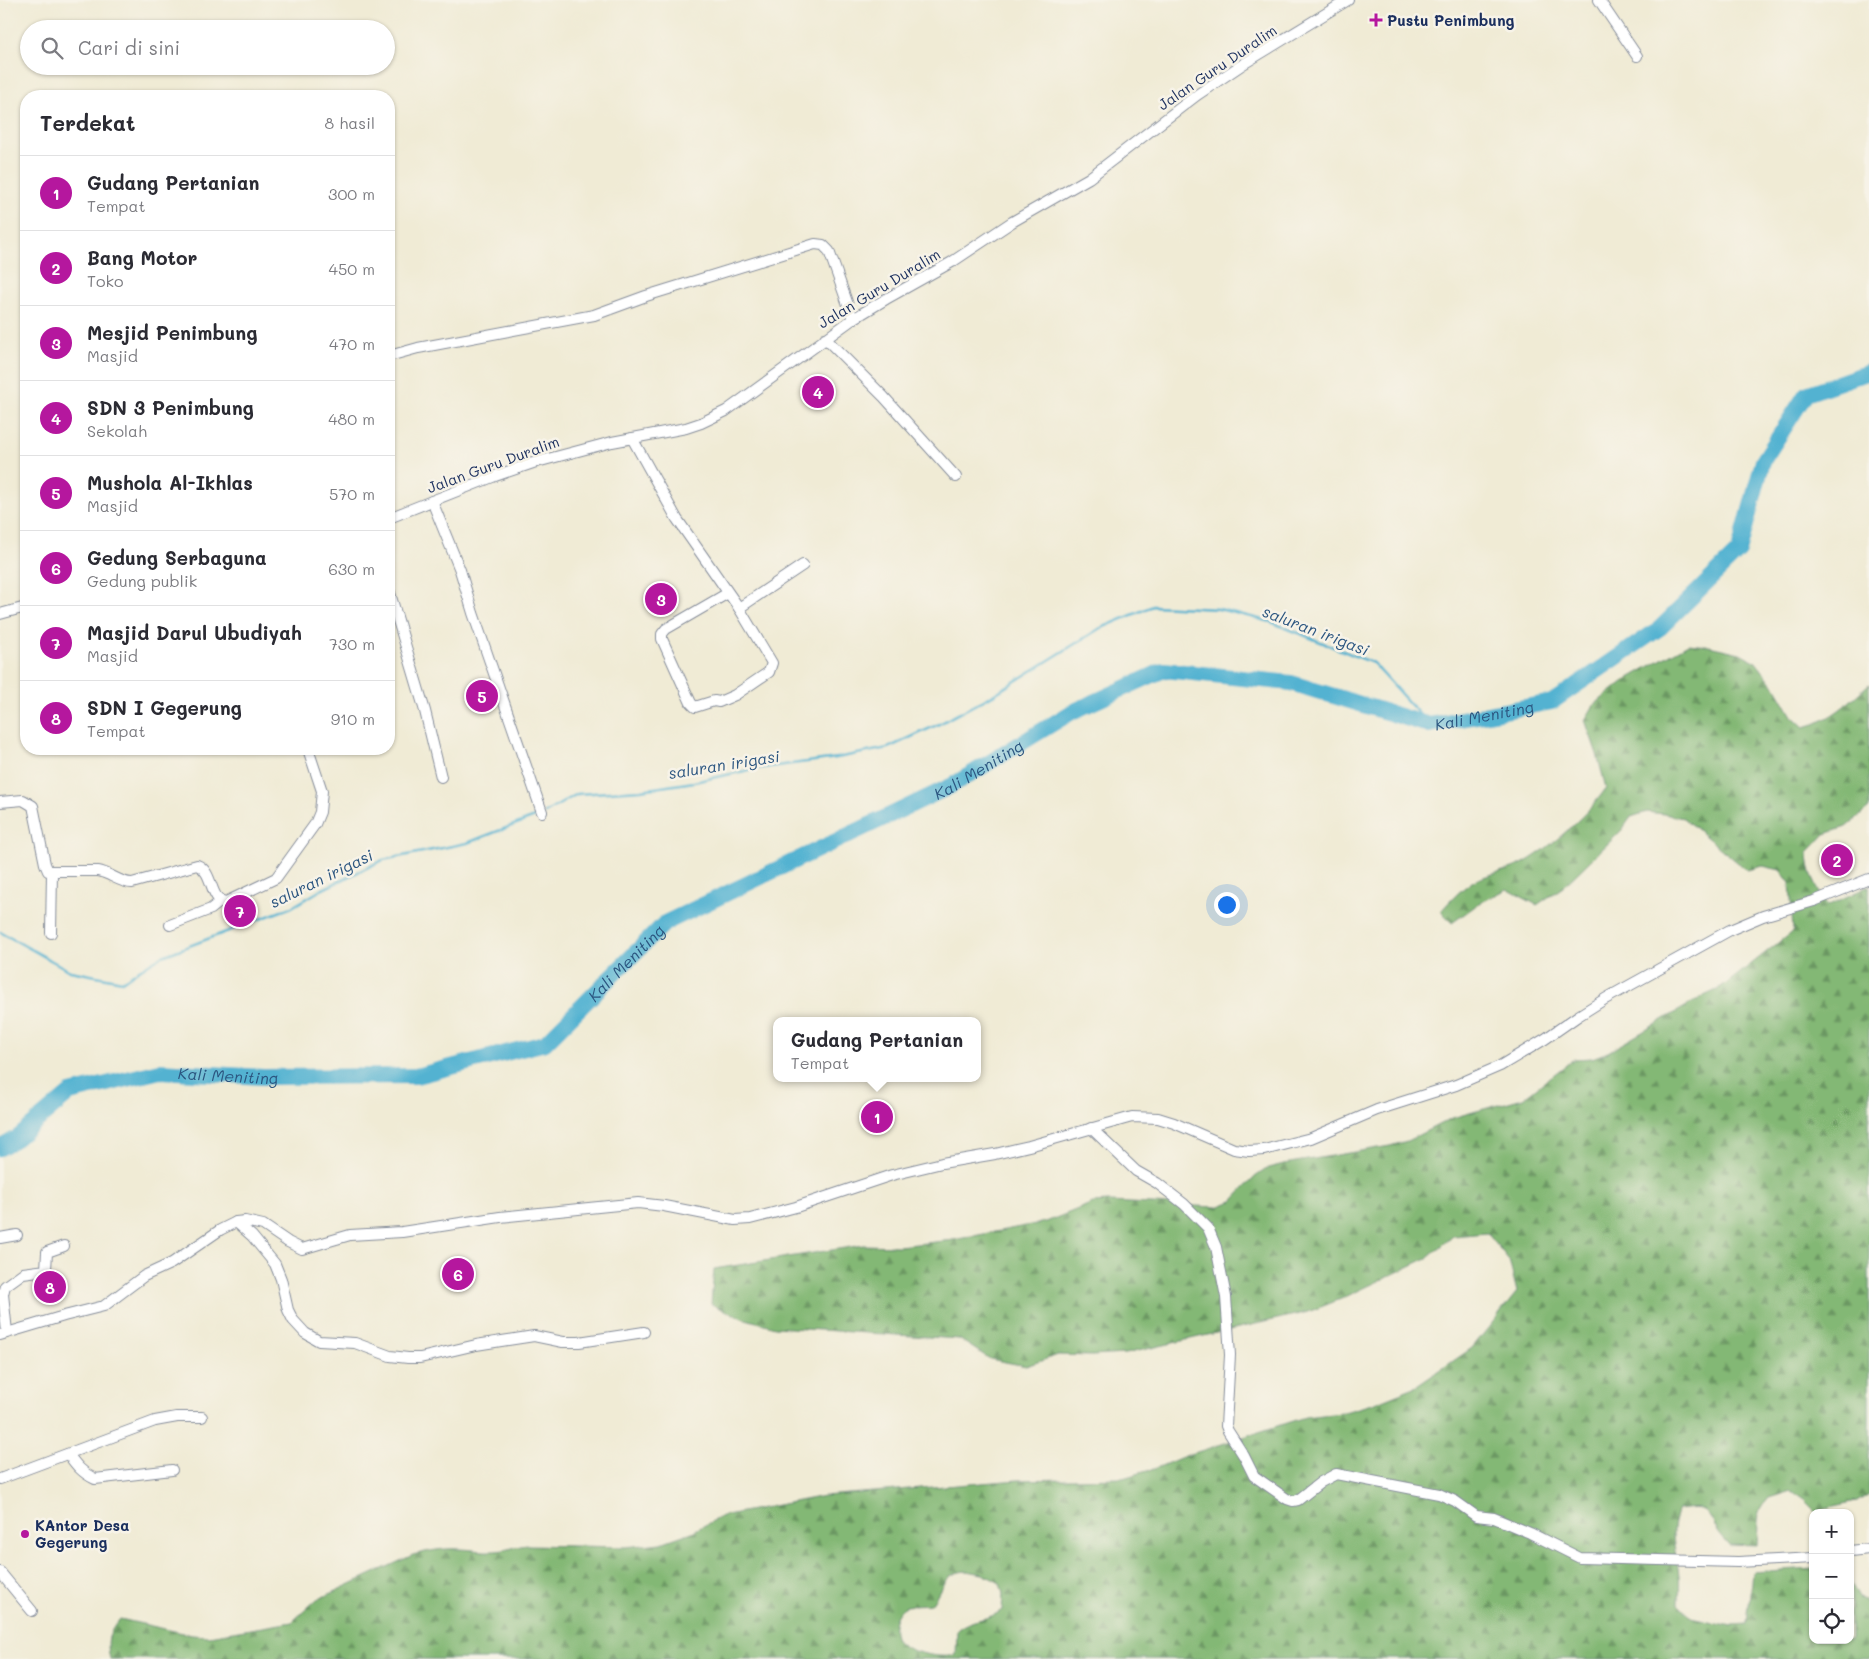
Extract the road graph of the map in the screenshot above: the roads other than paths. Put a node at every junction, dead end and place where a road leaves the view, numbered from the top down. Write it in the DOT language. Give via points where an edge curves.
graph roads {
  1 [pos="1348,0"];
  2 [pos="1599,0"];
  3 [pos="1637,56"];
  4 [pos="853,320"];
  5 [pos="825,338"];
  6 [pos="395,354"];
  7 [pos="632,438"];
  8 [pos="956,477"];
  9 [pos="432,501"];
  10 [pos="395,516"];
  11 [pos="803,565"];
  12 [pos="728,593"];
  13 [pos="739,608"];
  14 [pos="20,609"];
  15 [pos="395,610"];
  16 [pos="0,614"];
  17 [pos="310,755"];
  18 [pos="441,776"];
  19 [pos="0,802"];
  20 [pos="542,812"];
  21 [pos="52,872"];
  22 [pos="1869,879"];
  23 [pos="221,901"];
  24 [pos="170,925"];
  25 [pos="51,933"];
  26 [pos="1091,1128"];
  27 [pos="236,1222"];
  28 [pos="16,1235"];
  29 [pos="0,1238"];
  30 [pos="64,1246"];
  31 [pos="644,1332"];
  32 [pos="4,1334"];
  33 [pos="202,1417"];
  34 [pos="68,1454"];
  35 [pos="172,1470"];
  36 [pos="0,1479"];
  37 [pos="1869,1549"];
  38 [pos="1854,1551"];
  39 [pos="1809,1558"];
  40 [pos="0,1572"];
  41 [pos="32,1611"];
  1 -- 4 [label="street, Jalan Guru Duralim" via="1197,95 1089,178"];
  2 -- 3 [label="street"];
  4 -- 5 [label="street, Jalan Guru Duralim"];
  4 -- 6 [label="street" via="829,251 823,245 815,244 594,315"];
  5 -- 7 [label="street, Jalan Guru Duralim" via="744,400 716,416 686,428"];
  5 -- 8 [label="street"];
  7 -- 9 [label="street, Jalan Guru Duralim" via="533,463"];
  7 -- 12 [label="street" via="670,507"];
  9 -- 10 [label="street, Jalan Guru Duralim"];
  9 -- 20 [label="street" via="460,570"];
  11 -- 13 [label="street"];
  12 -- 13 [label="street"];
  12 -- 13 [label="street" via="662,633 695,707 727,699 771,668 771,661"];
  14 -- 16 [label="street"];
  15 -- 18 [label="street"];
  17 -- 23 [label="street" via="322,791 322,805 315,824 276,878"];
  19 -- 21 [label="street" via="23,800 36,810 45,864"];
  21 -- 23 [label="street" via="98,871 132,883 197,864 206,870"];
  21 -- 25 [label="street"];
  22 -- 26 [label="street" via="1730,930 1605,999 1500,1066 1456,1085 1377,1110 1311,1138 1249,1151 1158,1118 1132,1117"];
  23 -- 24 [label="street" via="211,909"];
  26 -- 27 [label="street" via="1030,1146 892,1175 750,1219 714,1217 638,1203 500,1216 402,1232 350,1235 302,1249 263,1225"];
  26 -- 39 [label="street" via="1136,1171 1184,1204 1208,1228 1216,1247 1226,1297 1230,1354 1226,1426 1254,1476 1287,1499 1298,1500 1336,1474 1438,1494 1476,1516 1494,1518 1530,1532 1580,1558 1738,1562"];
  27 -- 31 [label="street" via="275,1264 293,1320 305,1333 319,1341 355,1343 390,1356 420,1358 534,1336 579,1342"];
  27 -- 32 [label="street" via="172,1263 144,1276 104,1306"];
  28 -- 29 [label="street"];
  30 -- 32 [label="street" via="47,1252 46,1270 23,1273 5,1286"];
  33 -- 34 [label="street" via="155,1421"];
  34 -- 35 [label="street" via="78,1467 95,1478"];
  34 -- 36 [label="street"];
  37 -- 38 [label="street"];
  40 -- 41 [label="street"];
}
